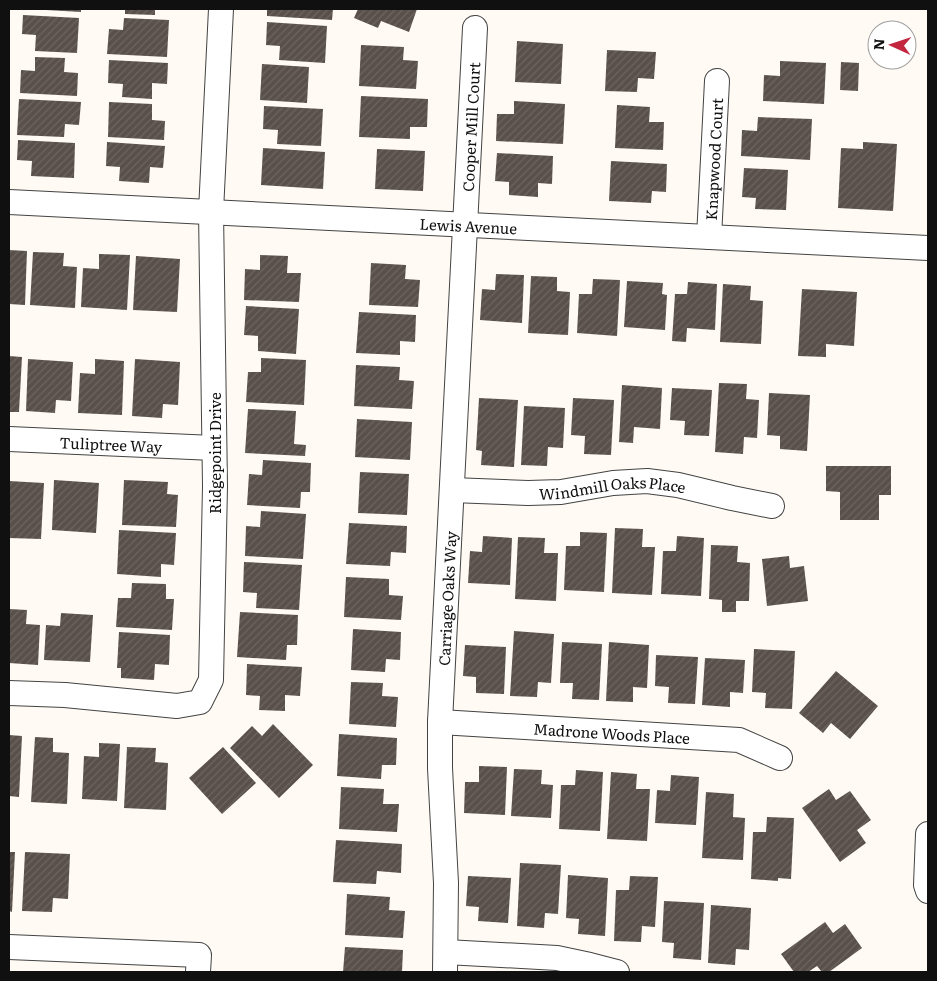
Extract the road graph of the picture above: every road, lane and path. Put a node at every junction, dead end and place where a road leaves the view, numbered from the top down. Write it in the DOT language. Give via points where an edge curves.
graph roads {
  1 [pos="221,9"];
  2 [pos="476,28"];
  3 [pos="717,81"];
  4 [pos="9,202"];
  5 [pos="212,211"];
  6 [pos="466,225"];
  7 [pos="709,237"];
  8 [pos="928,248"];
  9 [pos="9,439"];
  10 [pos="214,448"];
  11 [pos="452,490"];
  12 [pos="772,506"];
  13 [pos="9,693"];
  14 [pos="440,722"];
  15 [pos="780,758"];
  16 [pos="928,834"];
  17 [pos="928,891"];
  18 [pos="9,947"];
  19 [pos="445,962"];
  20 [pos="198,972"];
  21 [pos="617,972"];
  1 -- 5 [label="street, Ridgepoint Drive"];
  2 -- 6 [label="street, Cooper Mill Court"];
  3 -- 7 [label="street, Knapwood Court"];
  4 -- 5 [label="street, Lewis Avenue"];
  5 -- 6 [label="street, Lewis Avenue"];
  5 -- 10 [label="street, Ridgepoint Drive"];
  6 -- 7 [label="street, Lewis Avenue"];
  6 -- 11 [label="street, Carriage Oaks Way"];
  7 -- 8 [label="street, Lewis Avenue"];
  9 -- 10 [label="street, Tuliptree Way"];
  10 -- 13 [label="street, Ridgepoint Drive" via="211,680 200,702 177,706"];
  11 -- 12 [label="street, Windmill Oaks Place" via="560,492 648,481"];
  11 -- 14 [label="street, Carriage Oaks Way"];
  14 -- 15 [label="street, Madrone Woods Place" via="739,740"];
  14 -- 19 [label="street, Carriage Oaks Way" via="446,883"];
  16 -- 17 [label="street"];
  18 -- 20 [label="street" via="199,954"];
  19 -- 21 [label="street" via="557,958"];
}
